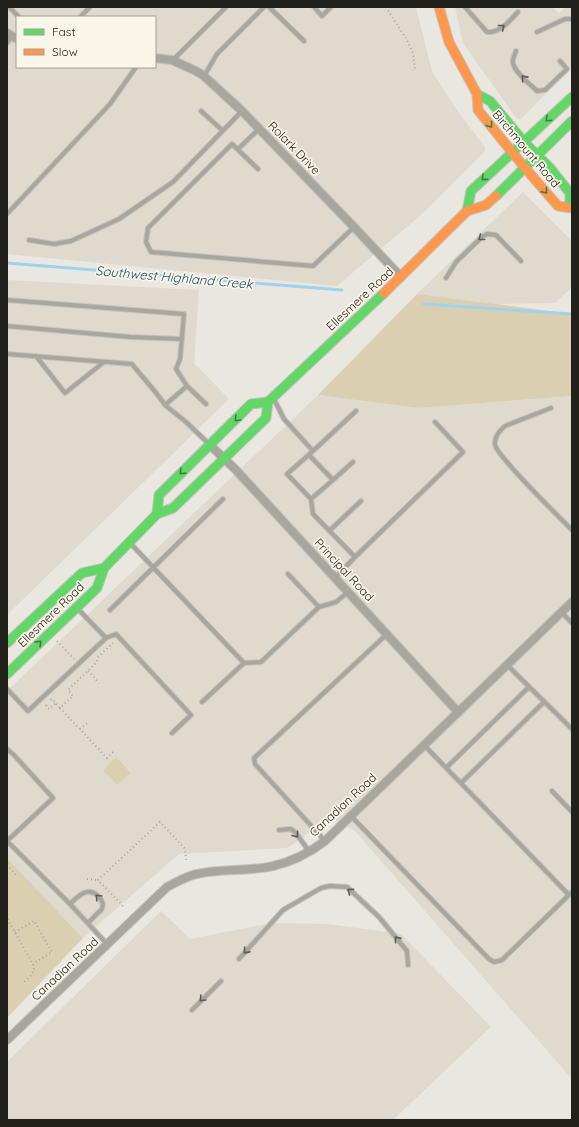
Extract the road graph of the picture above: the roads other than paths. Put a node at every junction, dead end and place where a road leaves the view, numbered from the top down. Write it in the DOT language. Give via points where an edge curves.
graph roads {
  1 [pos="9,7"];
  2 [pos="90,7"];
  3 [pos="226,7"];
  4 [pos="264,7"];
  5 [pos="268,7"];
  6 [pos="314,7"];
  7 [pos="331,7"];
  8 [pos="439,7"];
  9 [pos="465,7"];
  10 [pos="518,12"];
  11 [pos="18,16"];
  12 [pos="81,16"];
  13 [pos="572,19"];
  14 [pos="537,32"];
  15 [pos="304,40"];
  16 [pos="516,51"];
  17 [pos="156,58"];
  18 [pos="172,60"];
  19 [pos="560,61"];
  20 [pos="135,68"];
  21 [pos="204,76"];
  22 [pos="477,94"];
  23 [pos="572,97"];
  24 [pos="201,111"];
  25 [pos="242,111"];
  26 [pos="572,121"];
  27 [pos="222,130"];
  28 [pos="259,130"];
  29 [pos="524,142"];
  30 [pos="238,149"];
  31 [pos="512,152"];
  32 [pos="537,156"];
  33 [pos="525,168"];
  34 [pos="258,169"];
  35 [pos="571,208"];
  36 [pos="467,211"];
  37 [pos="7,214"];
  38 [pos="354,227"];
  39 [pos="29,240"];
  40 [pos="521,261"];
  41 [pos="400,277"];
  42 [pos="446,278"];
  43 [pos="7,300"];
  44 [pos="7,326"];
  45 [pos="182,340"];
  46 [pos="7,354"];
  47 [pos="36,356"];
  48 [pos="104,362"];
  49 [pos="187,386"];
  50 [pos="270,399"];
  51 [pos="206,404"];
  52 [pos="165,405"];
  53 [pos="551,408"];
  54 [pos="356,411"];
  55 [pos="435,422"];
  56 [pos="210,445"];
  57 [pos="313,451"];
  58 [pos="308,455"];
  59 [pos="224,458"];
  60 [pos="353,462"];
  61 [pos="333,480"];
  62 [pos="223,499"];
  63 [pos="311,499"];
  64 [pos="361,501"];
  65 [pos="157,514"];
  66 [pos="572,530"];
  67 [pos="329,531"];
  68 [pos="129,542"];
  69 [pos="355,557"];
  70 [pos="153,567"];
  71 [pos="104,568"];
  72 [pos="288,574"];
  73 [pos="335,578"];
  74 [pos="348,592"];
  75 [pos="572,602"];
  76 [pos="319,607"];
  77 [pos="76,608"];
  78 [pos="110,610"];
  79 [pos="561,612"];
  80 [pos="572,623"];
  81 [pos="387,634"];
  82 [pos="106,638"];
  83 [pos="7,643"];
  84 [pos="244,663"];
  85 [pos="507,665"];
  86 [pos="7,674"];
  87 [pos="529,688"];
  88 [pos="7,689"];
  89 [pos="202,702"];
  90 [pos="544,702"];
  91 [pos="458,712"];
  92 [pos="572,729"];
  93 [pos="172,733"];
  94 [pos="424,745"];
  95 [pos="7,749"];
  96 [pos="447,767"];
  97 [pos="461,782"];
  98 [pos="552,791"];
  99 [pos="572,812"];
  100 [pos="351,816"];
  101 [pos="279,830"];
  102 [pos="7,841"];
  103 [pos="325,841"];
  104 [pos="309,851"];
  105 [pos="570,893"];
  106 [pos="70,904"];
  107 [pos="88,923"];
  108 [pos="108,944"];
  109 [pos="239,959"];
  110 [pos="408,965"];
  111 [pos="221,981"];
  112 [pos="192,1010"];
  113 [pos="7,1040"];
  1 -- 11 [label="lane"];
  2 -- 12 [label="lane"];
  3 -- 18 [label="lane"];
  4 -- 21 [label="lane" via="217,54"];
  5 -- 15 [label="lane"];
  6 -- 7 [label="lane" via="322,16"];
  8 -- 22 [label="main road, Birchmount Road" via="449,42"];
  9 -- 10 [label="lane, one-way" via="487,32 495,32"];
  13 -- 14 [label="lane" via="565,19"];
  19 -- 16 [label="lane, one-way" via="567,69 545,90 536,91 513,65"];
  17 -- 18 [label="street, Rolark Drive"];
  18 -- 21 [label="street, Rolark Drive"];
  20 -- 37 [label="lane" via="110,104"];
  21 -- 25 [label="street, Rolark Drive"];
  22 -- 29 [label="main road, Birchmount Road" via="490,101"];
  22 -- 31 [label="main road, Birchmount Road, one-way" via="478,110"];
  23 -- 29 [label="main road, one-way"];
  24 -- 27 [label="lane"];
  25 -- 27 [label="lane"];
  25 -- 28 [label="street, Rolark Drive"];
  26 -- 32 [label="main road, Ellesmere Road"];
  27 -- 39 [label="lane" via="173,182 119,219 71,241 54,244"];
  28 -- 30 [label="lane"];
  28 -- 38 [label="street, Rolark Drive"];
  29 -- 31 [label="main road"];
  29 -- 32 [label="main road, Birchmount Road"];
  30 -- 34 [label="lane"];
  30 -- 38 [label="lane" via="232,144 148,228 146,242 151,252 313,266"];
  31 -- 33 [label="main road, Birchmount Road"];
  31 -- 36 [label="main road, one-way" via="470,191"];
  32 -- 33 [label="main road, Ellesmere Road"];
  32 -- 35 [label="main road, Birchmount Road" via="570,193"];
  33 -- 35 [label="main road, Birchmount Road, one-way" via="558,206"];
  33 -- 36 [label="main road, Ellesmere Road" via="486,205"];
  36 -- 41 [label="main road, Ellesmere Road"];
  38 -- 41 [label="street, Rolark Drive"];
  40 -- 42 [label="lane, one-way" via="496,235 487,234 456,262"];
  41 -- 50 [label="main road, Ellesmere Road"];
  43 -- 45 [label="lane" via="184,314"];
  44 -- 45 [label="lane"];
  45 -- 49 [label="lane" via="176,369"];
  46 -- 47 [label="lane"];
  47 -- 48 [label="lane"];
  47 -- 48 [label="lane" via="65,393"];
  48 -- 52 [label="lane" via="132,364"];
  49 -- 51 [label="lane"];
  49 -- 52 [label="lane"];
  50 -- 56 [label="main road, one-way" via="251,404"];
  50 -- 57 [label="lane"];
  50 -- 59 [label="main road, Ellesmere Road" via="266,418"];
  52 -- 56 [label="lane"];
  53 -- 66 [label="lane" via="505,426 496,438 496,446 508,463"];
  54 -- 57 [label="lane"];
  55 -- 69 [label="lane" via="462,452"];
  56 -- 59 [label="street, Principal Road"];
  56 -- 65 [label="main road, one-way" via="159,495"];
  57 -- 58 [label="lane"];
  58 -- 61 [label="lane"];
  58 -- 63 [label="lane" via="287,474"];
  59 -- 65 [label="main road, Ellesmere Road" via="173,508"];
  59 -- 73 [label="street, Principal Road"];
  60 -- 61 [label="lane"];
  61 -- 63 [label="lane"];
  62 -- 70 [label="lane"];
  63 -- 67 [label="lane" via="313,514"];
  64 -- 67 [label="lane"];
  65 -- 68 [label="main road, Ellesmere Road"];
  67 -- 69 [label="lane"];
  68 -- 70 [label="lane"];
  68 -- 71 [label="main road, Ellesmere Road"];
  69 -- 73 [label="lane"];
  70 -- 78 [label="lane"];
  70 -- 84 [label="lane"];
  71 -- 77 [label="main road, Ellesmere Road" via="97,588"];
  71 -- 83 [label="main road, Ellesmere Road" via="82,573"];
  72 -- 76 [label="lane"];
  73 -- 74 [label="street, Principal Road"];
  74 -- 76 [label="lane" via="336,602"];
  74 -- 81 [label="street, Principal Road"];
  75 -- 79 [label="street, Canadian Road"];
  76 -- 84 [label="lane" via="261,662"];
  77 -- 82 [label="lane"];
  86 -- 77 [label="main road, Ellesmere Road, one-way"];
  79 -- 80 [label="lane"];
  79 -- 85 [label="street, Canadian Road"];
  81 -- 91 [label="street, Principal Road"];
  81 -- 103 [label="lane" via="254,758 255,764"];
  82 -- 88 [label="lane" via="28,711"];
  82 -- 93 [label="lane" via="116,634 191,715"];
  84 -- 89 [label="lane"];
  85 -- 87 [label="lane"];
  85 -- 91 [label="street, Canadian Road"];
  87 -- 90 [label="lane"];
  87 -- 96 [label="lane"];
  90 -- 92 [label="lane"];
  90 -- 97 [label="lane"];
  91 -- 94 [label="street, Canadian Road"];
  94 -- 96 [label="lane"];
  94 -- 100 [label="street, Canadian Road"];
  95 -- 102 [label="lane" via="53,798"];
  96 -- 97 [label="lane"];
  97 -- 105 [label="lane"];
  98 -- 99 [label="lane"];
  100 -- 103 [label="street, Canadian Road"];
  100 -- 105 [label="lane" via="494,962 502,960"];
  101 -- 104 [label="lane, one-way" via="291,829"];
  102 -- 106 [label="lane"];
  103 -- 104 [label="street, Canadian Road"];
  104 -- 108 [label="street, Canadian Road" via="299,858 274,866 197,874 181,879 167,887"];
  106 -- 107 [label="lane"];
  107 -- 106 [label="lane, one-way" via="102,909 100,898 93,892 87,892"];
  107 -- 108 [label="lane"];
  108 -- 113 [label="street, Canadian Road"];
  110 -- 109 [label="lane, one-way" via="407,951 379,917 347,887 330,886 321,888 283,910"];
  111 -- 112 [label="lane, one-way"];
}
